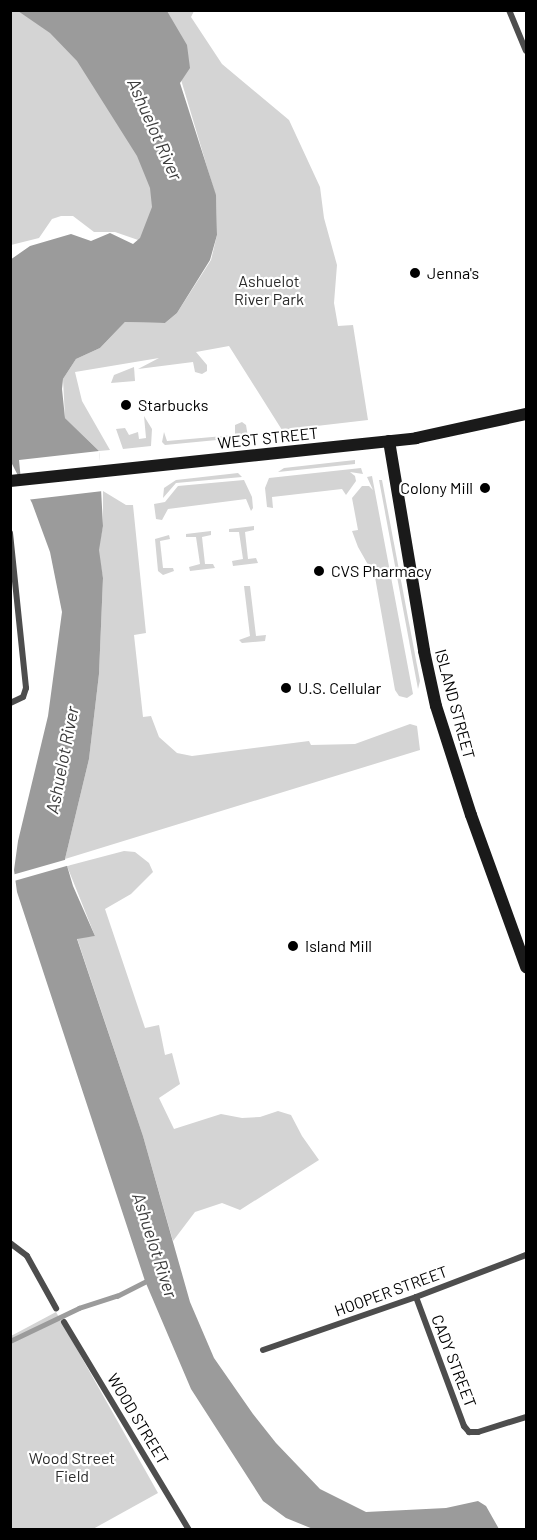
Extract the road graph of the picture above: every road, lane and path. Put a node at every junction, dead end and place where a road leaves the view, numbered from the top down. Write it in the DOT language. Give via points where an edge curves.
graph roads {
  1 [pos="509,10"];
  2 [pos="526,51"];
  3 [pos="526,414"];
  4 [pos="389,441"];
  5 [pos="16,481"];
  6 [pos="10,533"];
  7 [pos="10,703"];
  8 [pos="526,967"];
  9 [pos="10,1243"];
  10 [pos="526,1255"];
  11 [pos="416,1298"];
  12 [pos="56,1308"];
  13 [pos="64,1322"];
  14 [pos="263,1350"];
  15 [pos="526,1417"];
  16 [pos="189,1530"];
  1 -- 2 [label="street"];
  3 -- 4 [label="street, WEST STREET"];
  4 -- 5 [label="street, WEST STREET"];
  4 -- 8 [label="street, ISLAND STREET" via="435,704"];
  6 -- 7 [label="street" via="26,688 23,697"];
  9 -- 12 [label="street" via="27,1256"];
  10 -- 11 [label="street, HOOPER STREET"];
  11 -- 14 [label="street, HOOPER STREET"];
  11 -- 15 [label="street, CADY STREET" via="469,1432 488,1431"];
  13 -- 16 [label="street, WOOD STREET"];
}
